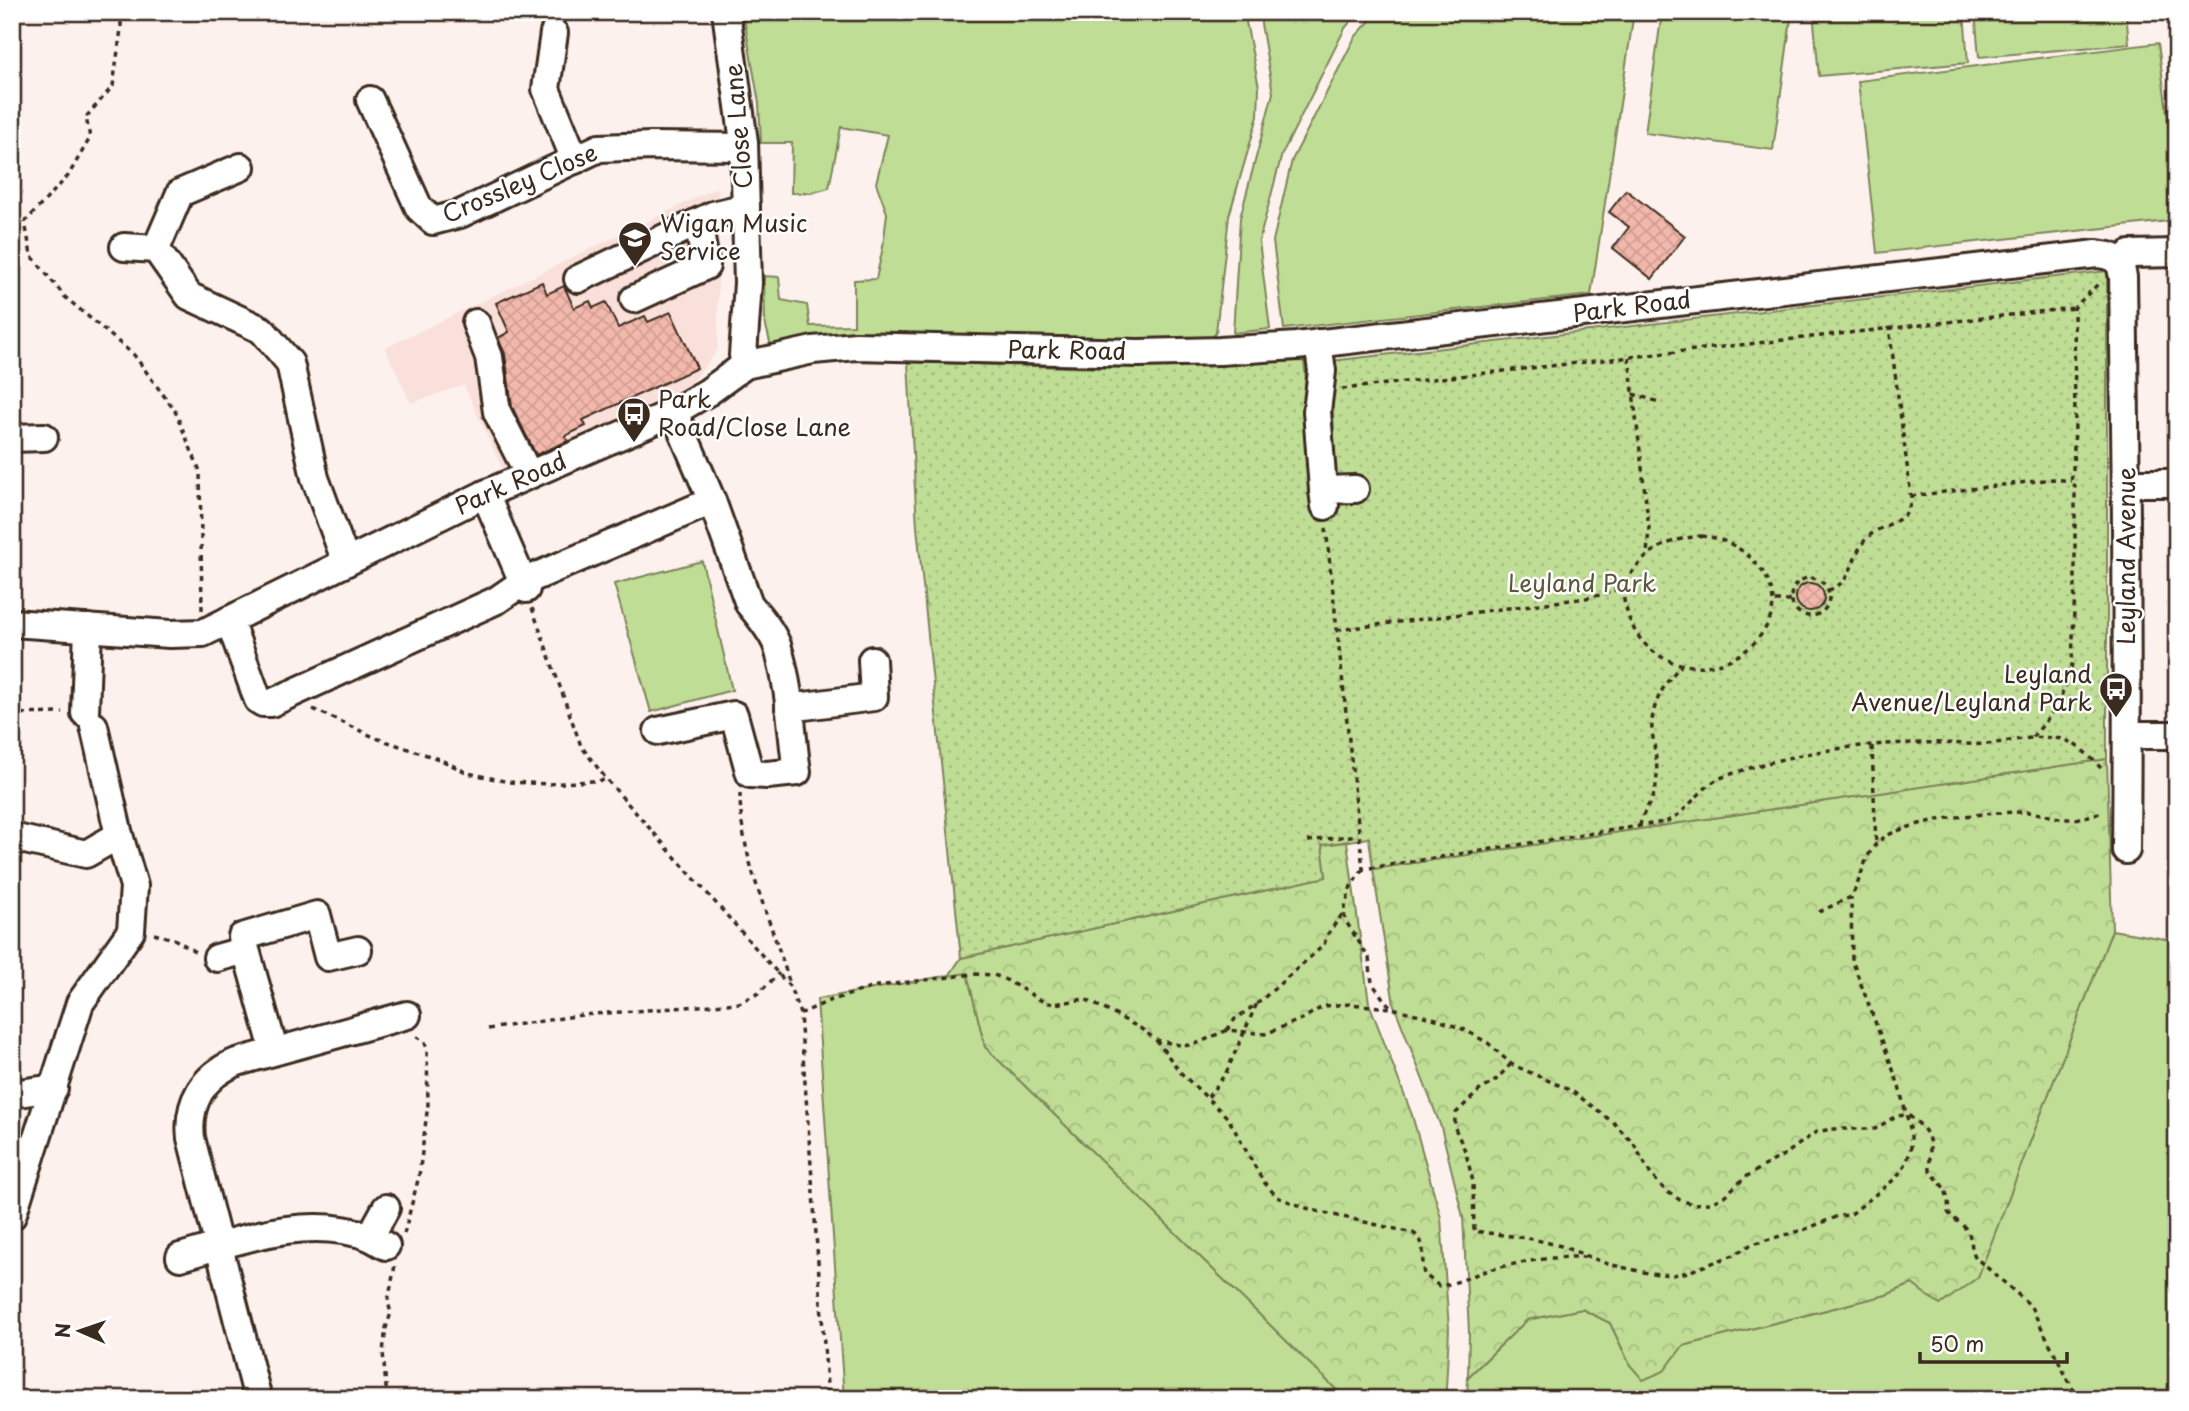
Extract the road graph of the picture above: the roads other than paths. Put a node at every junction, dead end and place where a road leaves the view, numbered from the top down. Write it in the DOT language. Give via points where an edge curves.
graph roads {
  1 [pos="726,12"];
  2 [pos="554,33"];
  3 [pos="370,100"];
  4 [pos="744,147"];
  5 [pos="575,160"];
  6 [pos="241,167"];
  7 [pos="746,207"];
  8 [pos="698,222"];
  9 [pos="124,247"];
  10 [pos="156,249"];
  11 [pos="2177,253"];
  12 [pos="2120,263"];
  13 [pos="578,279"];
  14 [pos="634,299"];
  15 [pos="476,323"];
  16 [pos="1318,344"];
  17 [pos="744,365"];
  18 [pos="674,412"];
  19 [pos="44,437"];
  20 [pos="12,438"];
  21 [pos="529,475"];
  22 [pos="2126,483"];
  23 [pos="2177,483"];
  24 [pos="1354,489"];
  25 [pos="485,494"];
  26 [pos="712,500"];
  27 [pos="346,562"];
  28 [pos="525,586"];
  29 [pos="229,620"];
  30 [pos="12,624"];
  31 [pos="88,628"];
  32 [pos="872,660"];
  33 [pos="789,708"];
  34 [pos="658,731"];
  35 [pos="2128,735"];
  36 [pos="2177,735"];
  37 [pos="119,835"];
  38 [pos="12,837"];
  39 [pos="2126,850"];
  40 [pos="243,940"];
  41 [pos="358,950"];
  42 [pos="217,958"];
  43 [pos="413,1016"];
  44 [pos="274,1051"];
  45 [pos="54,1088"];
  46 [pos="12,1094"];
  47 [pos="386,1208"];
  48 [pos="12,1216"];
  49 [pos="220,1246"];
  50 [pos="180,1257"];
  51 [pos="258,1399"];
  1 -- 4 [label="street, Close Lane"];
  2 -- 5 [label="street" via="546,89"];
  3 -- 5 [label="street, Crossley Close" via="419,208 433,221 460,214"];
  4 -- 5 [label="street, Crossley Close" via="599,148"];
  4 -- 7 [label="street, Close Lane"];
  6 -- 10 [label="street" via="180,193"];
  7 -- 8 [label="street"];
  7 -- 17 [label="street, Close Lane"];
  8 -- 13 [label="street"];
  8 -- 14 [label="street" via="706,265"];
  9 -- 10 [label="street"];
  10 -- 27 [label="street" via="189,296 262,330 290,363 315,478"];
  11 -- 12 [label="street" via="2130,254"];
  12 -- 16 [label="street, Park Road" via="2097,254"];
  12 -- 22 [label="street, Leyland Avenue"];
  15 -- 21 [label="street" via="489,357 497,412"];
  16 -- 17 [label="street, Park Road" via="1139,353 856,345"];
  16 -- 24 [label="street" via="1322,371 1317,411 1324,499"];
  17 -- 18 [label="street, Park Road"];
  18 -- 21 [label="street, Park Road"];
  18 -- 26 [label="street"];
  19 -- 20 [label="street"];
  21 -- 25 [label="street, Park Road"];
  22 -- 23 [label="street"];
  22 -- 35 [label="street, Leyland Avenue"];
  25 -- 27 [label="street, Park Road"];
  25 -- 28 [label="street"];
  26 -- 28 [label="street"];
  26 -- 33 [label="street" via="749,604 776,643"];
  27 -- 29 [label="street, Park Road"];
  28 -- 29 [label="street" via="271,703 258,700"];
  29 -- 31 [label="street, Park Road" via="203,633"];
  30 -- 31 [label="street, Park Road"];
  31 -- 37 [label="street" via="89,720"];
  32 -- 33 [label="street" via="874,697"];
  33 -- 34 [label="street" via="797,772 750,774 734,715"];
  35 -- 36 [label="street"];
  35 -- 39 [label="street, Leyland Avenue"];
  37 -- 38 [label="street" via="86,854"];
  37 -- 45 [label="street" via="134,886 131,931 80,1003"];
  40 -- 41 [label="street" via="317,915 328,957"];
  40 -- 42 [label="street"];
  40 -- 44 [label="street"];
  43 -- 44 [label="street"];
  44 -- 49 [label="street" via="216,1072 204,1084 191,1111 191,1138"];
  45 -- 46 [label="street"];
  45 -- 48 [label="street"];
  47 -- 49 [label="street" via="378,1242 336,1228 310,1227"];
  49 -- 50 [label="street"];
  49 -- 51 [label="street"];
}
